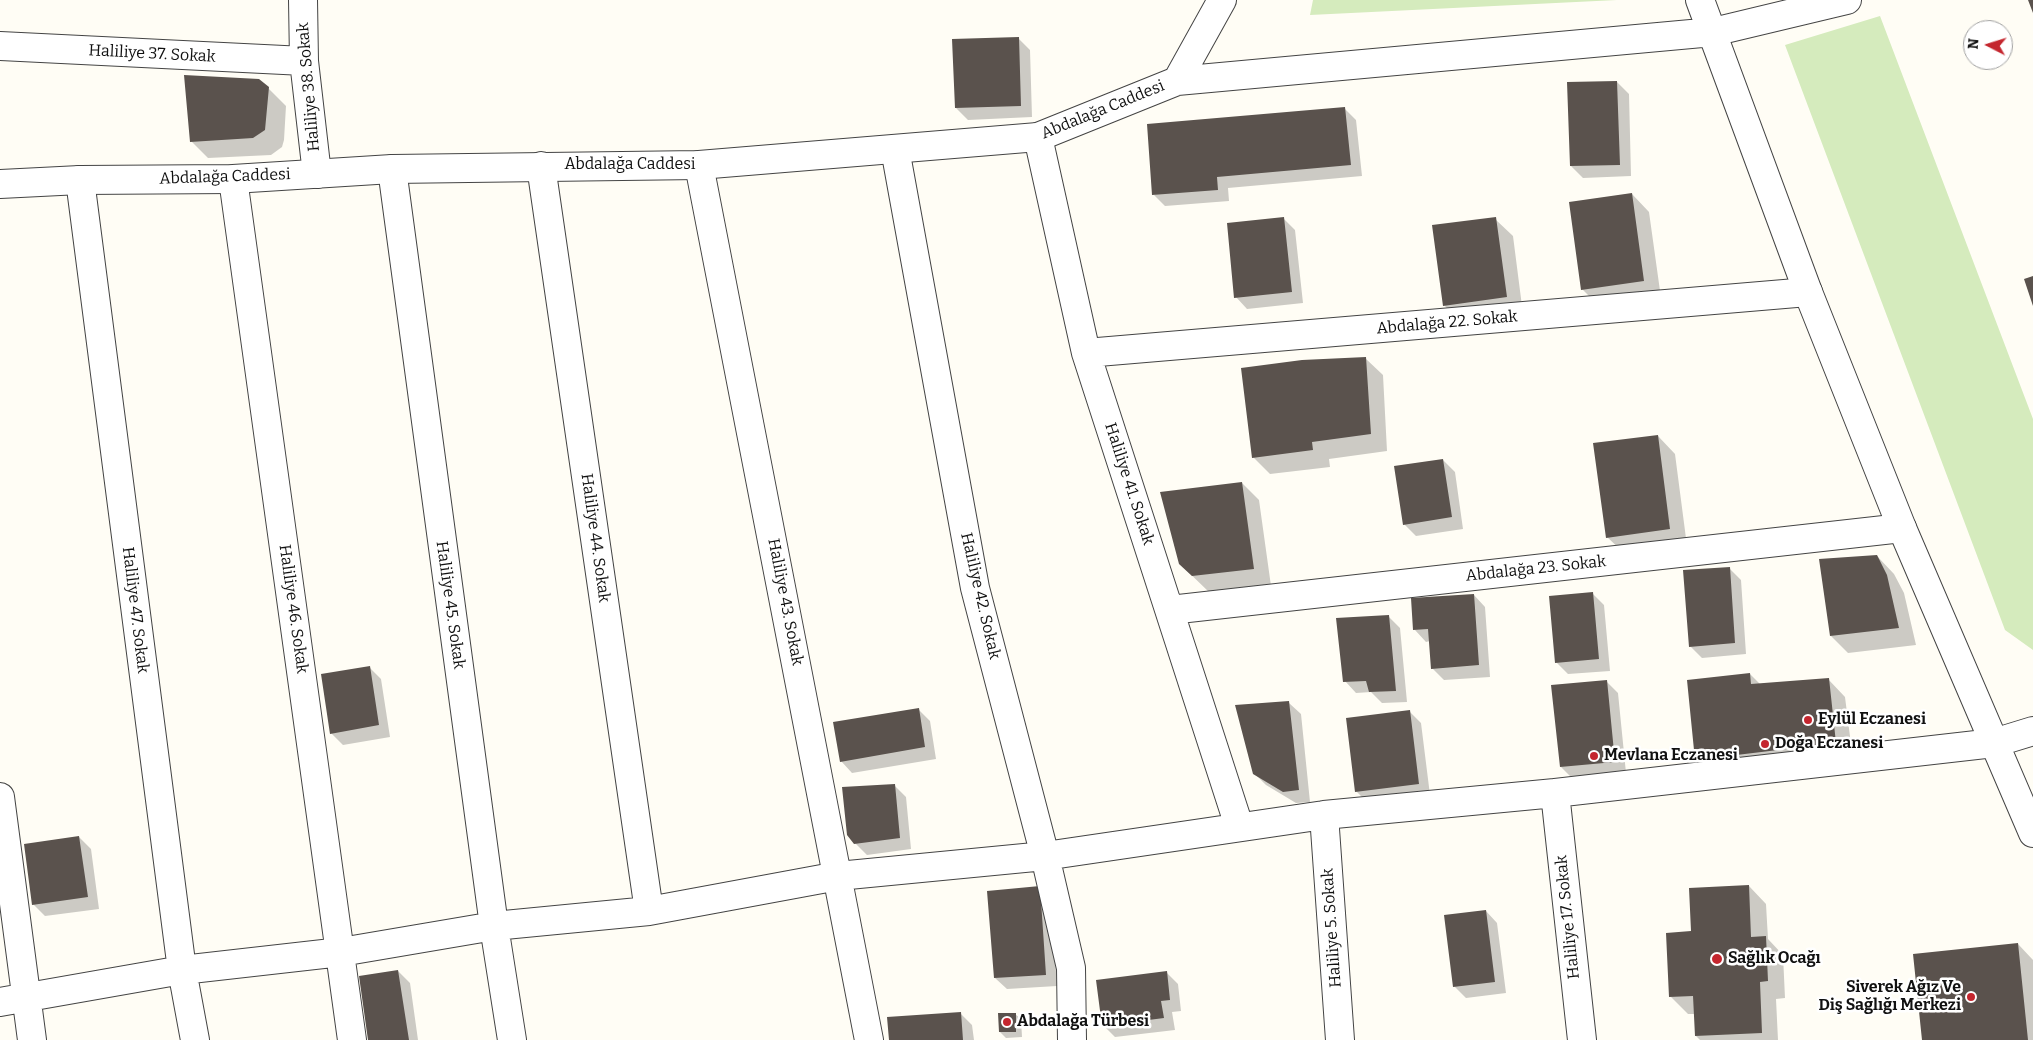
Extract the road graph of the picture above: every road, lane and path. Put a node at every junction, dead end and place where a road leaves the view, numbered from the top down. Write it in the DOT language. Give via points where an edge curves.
graph roads {
  1 [pos="303,0"];
  2 [pos="1700,0"];
  3 [pos="1847,0"];
  4 [pos="1217,10"];
  5 [pos="1713,32"];
  6 [pos="0,46"];
  7 [pos="304,61"];
  8 [pos="1177,80"];
  9 [pos="1038,138"];
  10 [pos="895,150"];
  11 [pos="700,165"];
  12 [pos="541,166"];
  13 [pos="392,169"];
  14 [pos="318,174"];
  15 [pos="233,179"];
  16 [pos="80,180"];
  17 [pos="0,184"];
  18 [pos="1808,292"];
  19 [pos="1086,353"];
  20 [pos="1902,528"];
  21 [pos="1170,610"];
  22 [pos="2033,732"];
  23 [pos="1994,742"];
  24 [pos="1555,793"];
  25 [pos="0,797"];
  26 [pos="1324,815"];
  27 [pos="1239,826"];
  28 [pos="2033,833"];
  29 [pos="1045,856"];
  30 [pos="838,876"];
  31 [pos="649,911"];
  32 [pos="494,926"];
  33 [pos="341,952"];
  34 [pos="182,970"];
  35 [pos="13,1000"];
  36 [pos="32,1040"];
  37 [pos="194,1040"];
  38 [pos="352,1040"];
  39 [pos="512,1040"];
  40 [pos="869,1040"];
  41 [pos="1072,1040"];
  42 [pos="1340,1040"];
  43 [pos="1582,1040"];
  1 -- 7 [label="street, Haliliye 38. Sokak"];
  2 -- 5 [label="street"];
  3 -- 5 [label="street"];
  4 -- 8 [label="street, Abdalağa Caddesi"];
  5 -- 8 [label="street"];
  5 -- 18 [label="street"];
  6 -- 7 [label="street, Haliliye 37. Sokak"];
  7 -- 14 [label="street, Haliliye 38. Sokak"];
  8 -- 9 [label="street, Abdalağa Caddesi"];
  9 -- 10 [label="street, Abdalağa Caddesi"];
  9 -- 19 [label="street, Haliliye 41. Sokak"];
  10 -- 11 [label="street, Abdalağa Caddesi"];
  10 -- 29 [label="street, Haliliye 42. Sokak" via="975,588"];
  11 -- 12 [label="street, Abdalağa Caddesi"];
  11 -- 30 [label="street, Haliliye 43. Sokak"];
  12 -- 13 [label="street, Abdalağa Caddesi"];
  12 -- 31 [label="street, Haliliye 44. Sokak"];
  13 -- 14 [label="street, Abdalağa Caddesi"];
  13 -- 32 [label="street, Haliliye 45. Sokak"];
  14 -- 15 [label="street, Abdalağa Caddesi"];
  15 -- 16 [label="street, Abdalağa Caddesi"];
  15 -- 33 [label="street, Haliliye 46. Sokak"];
  16 -- 17 [label="street, Abdalağa Caddesi"];
  16 -- 34 [label="street, Haliliye 47. Sokak"];
  18 -- 19 [label="street, Abdalağa 22. Sokak"];
  18 -- 20 [label="street"];
  19 -- 21 [label="street, Haliliye 41. Sokak"];
  20 -- 21 [label="street, Abdalağa 23. Sokak"];
  20 -- 23 [label="street"];
  21 -- 27 [label="street, Haliliye 41. Sokak"];
  22 -- 23 [label="street"];
  23 -- 24 [label="street"];
  23 -- 28 [label="street"];
  24 -- 26 [label="street"];
  24 -- 43 [label="street, Haliliye 17. Sokak"];
  25 -- 35 [label="street"];
  26 -- 27 [label="street"];
  26 -- 42 [label="street, Haliliye 5. Sokak"];
  27 -- 29 [label="street"];
  29 -- 30 [label="street"];
  29 -- 41 [label="street, Haliliye 42. Sokak" via="1071,968"];
  30 -- 31 [label="street"];
  30 -- 40 [label="street, Haliliye 43. Sokak"];
  31 -- 32 [label="street"];
  32 -- 33 [label="street"];
  32 -- 39 [label="street, Haliliye 45. Sokak"];
  33 -- 34 [label="street"];
  33 -- 38 [label="street, Haliliye 46. Sokak"];
  34 -- 35 [label="street"];
  34 -- 37 [label="street, Haliliye 47. Sokak"];
  35 -- 36 [label="street"];
}
